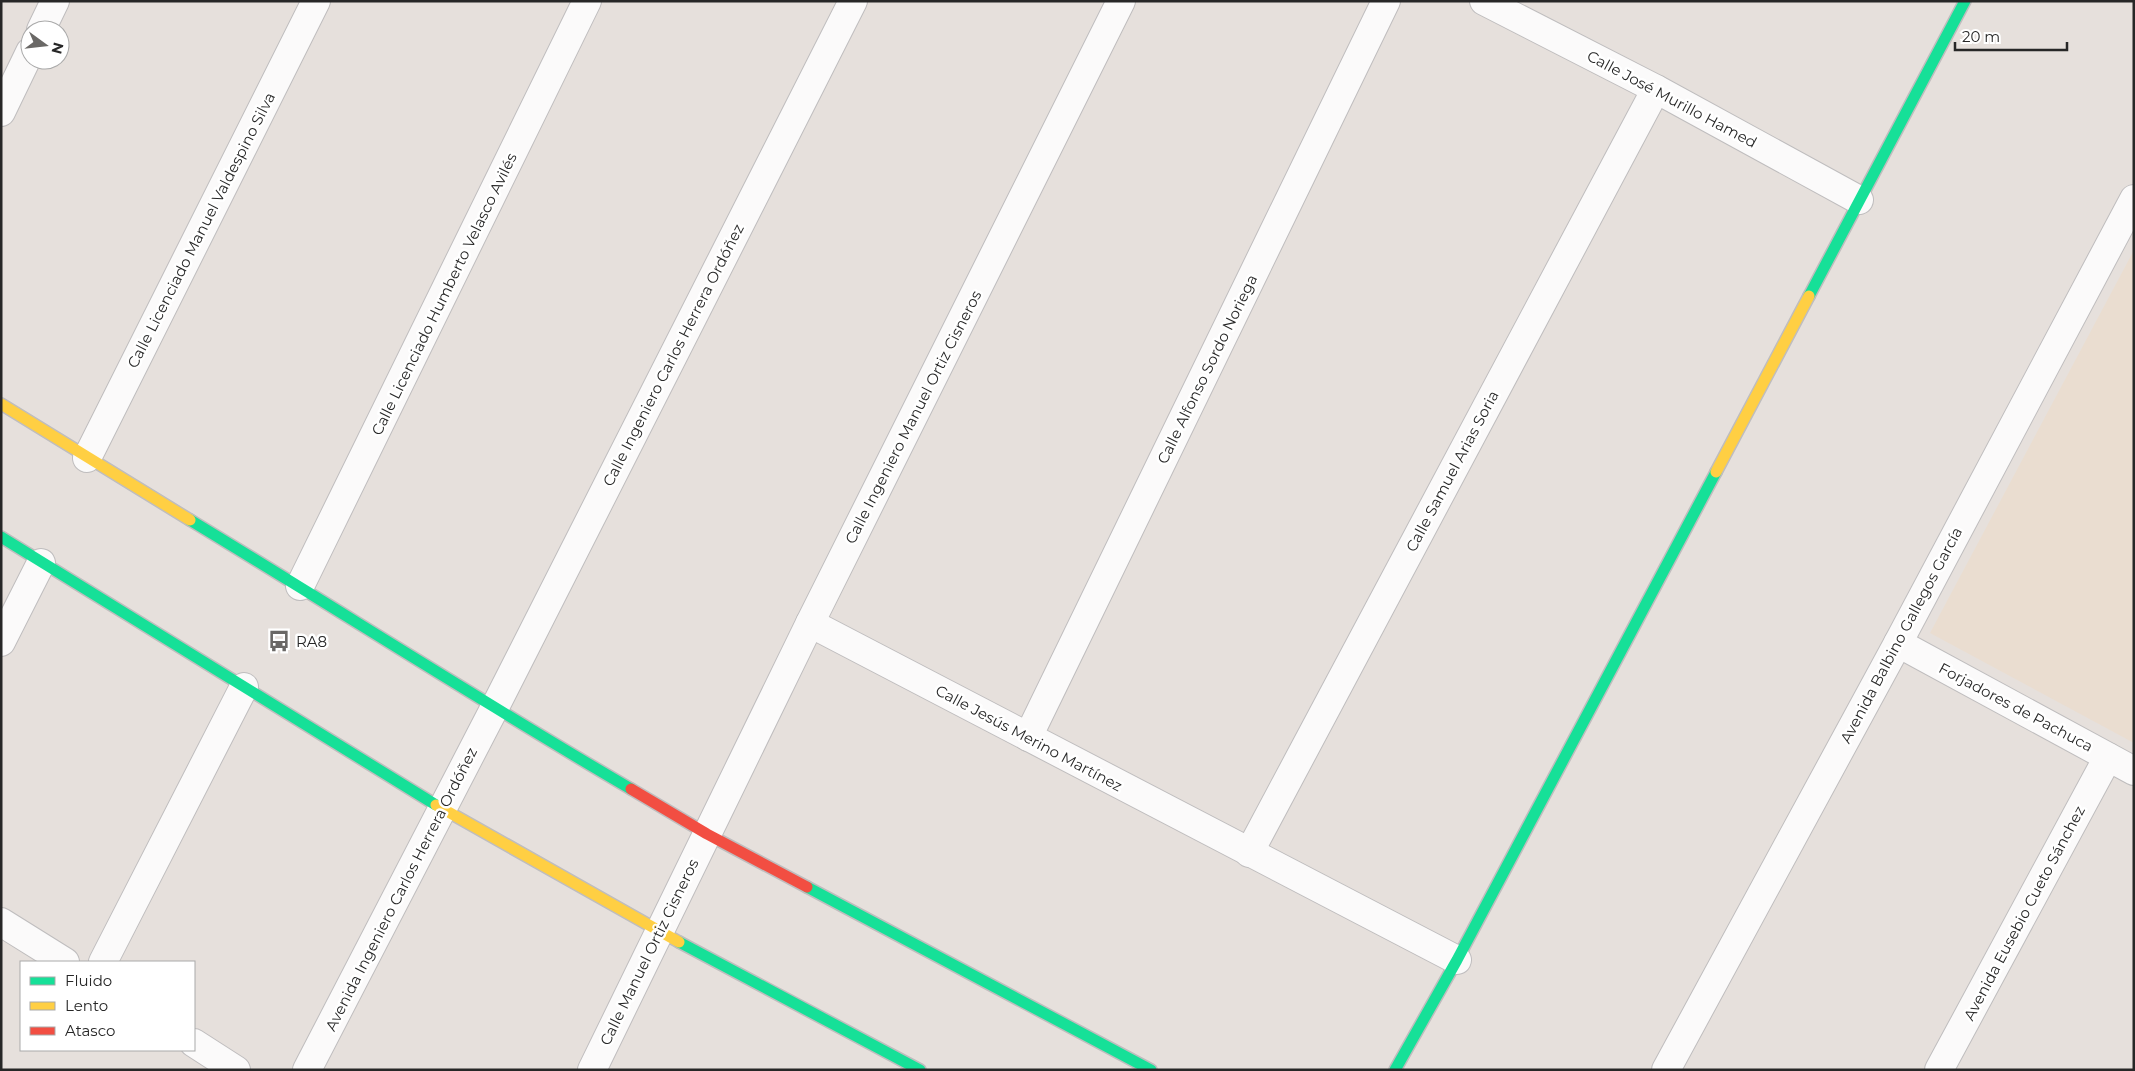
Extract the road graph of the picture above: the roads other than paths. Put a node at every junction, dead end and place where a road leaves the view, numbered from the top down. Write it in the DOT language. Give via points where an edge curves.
graph roads {
  1 [pos="55,1"];
  2 [pos="316,1"];
  3 [pos="587,1"];
  4 [pos="853,1"];
  5 [pos="1121,1"];
  6 [pos="1386,1"];
  7 [pos="1484,1"];
  8 [pos="1965,1"];
  9 [pos="46,20"];
  10 [pos="21,70"];
  11 [pos="1656,89"];
  12 [pos="1,112"];
  13 [pos="2134,199"];
  14 [pos="1859,200"];
  15 [pos="1,404"];
  16 [pos="87,458"];
  17 [pos="1,537"];
  18 [pos="41,562"];
  19 [pos="300,586"];
  20 [pos="810,623"];
  21 [pos="1,642"];
  22 [pos="1898,643"];
  23 [pos="244,687"];
  24 [pos="494,709"];
  25 [pos="1028,737"];
  26 [pos="2108,757"];
  27 [pos="2134,771"];
  28 [pos="443,809"];
  29 [pos="707,834"];
  30 [pos="1249,853"];
  31 [pos="1,922"];
  32 [pos="658,931"];
  33 [pos="1457,960"];
  34 [pos="63,961"];
  35 [pos="104,961"];
  36 [pos="195,1044"];
  37 [pos="236,1070"];
  38 [pos="307,1070"];
  39 [pos="592,1070"];
  40 [pos="920,1070"];
  41 [pos="1151,1070"];
  42 [pos="1395,1070"];
  43 [pos="1666,1070"];
  44 [pos="1939,1070"];
  1 -- 9 [label="street"];
  2 -- 16 [label="street, Calle Licenciado Manuel Valdespino Silva"];
  3 -- 19 [label="street, Calle Licenciado Humberto Velasco Avilés"];
  4 -- 24 [label="street, Calle Ingeniero Carlos Herrera Ordóñez"];
  5 -- 20 [label="street, Calle Ingeniero Manuel Ortiz Cisneros"];
  6 -- 25 [label="street, Calle Alfonso Sordo Noriega"];
  7 -- 11 [label="street, Calle José Murillo Hamed"];
  8 -- 14 [label="street"];
  10 -- 12 [label="street"];
  11 -- 14 [label="street, Calle José Murillo Hamed"];
  11 -- 30 [label="street, Calle Samuel Arias Soria"];
  13 -- 22 [label="street, Avenida Balbino Gallegos García"];
  14 -- 33 [label="street"];
  15 -- 16 [label="street"];
  16 -- 19 [label="street"];
  17 -- 18 [label="street"];
  18 -- 21 [label="street"];
  18 -- 23 [label="street"];
  19 -- 24 [label="street"];
  20 -- 25 [label="street, Calle Jesús Merino Martínez"];
  20 -- 29 [label="street, Calle Ingeniero Manuel Ortiz Cisneros"];
  22 -- 26 [label="street, Forjadores de Pachuca"];
  22 -- 43 [label="street, Avenida Balbino Gallegos García"];
  23 -- 28 [label="street"];
  23 -- 35 [label="street"];
  24 -- 28 [label="street, Avenida Ingeniero Carlos Herrera Ordóñez"];
  24 -- 29 [label="street"];
  25 -- 30 [label="street, Calle Jesús Merino Martínez"];
  26 -- 27 [label="street, Forjadores de Pachuca"];
  26 -- 44 [label="street, Avenida Eusebio Cueto Sánchez"];
  28 -- 32 [label="street"];
  28 -- 38 [label="street, Avenida Ingeniero Carlos Herrera Ordóñez"];
  29 -- 32 [label="street, Calle Manuel Ortiz Cisneros"];
  29 -- 41 [label="street"];
  30 -- 33 [label="street, Calle Jesús Merino Martínez"];
  31 -- 34 [label="street"];
  32 -- 39 [label="street, Calle Manuel Ortiz Cisneros"];
  32 -- 40 [label="street"];
  33 -- 42 [label="street"];
  36 -- 37 [label="street"];
}
